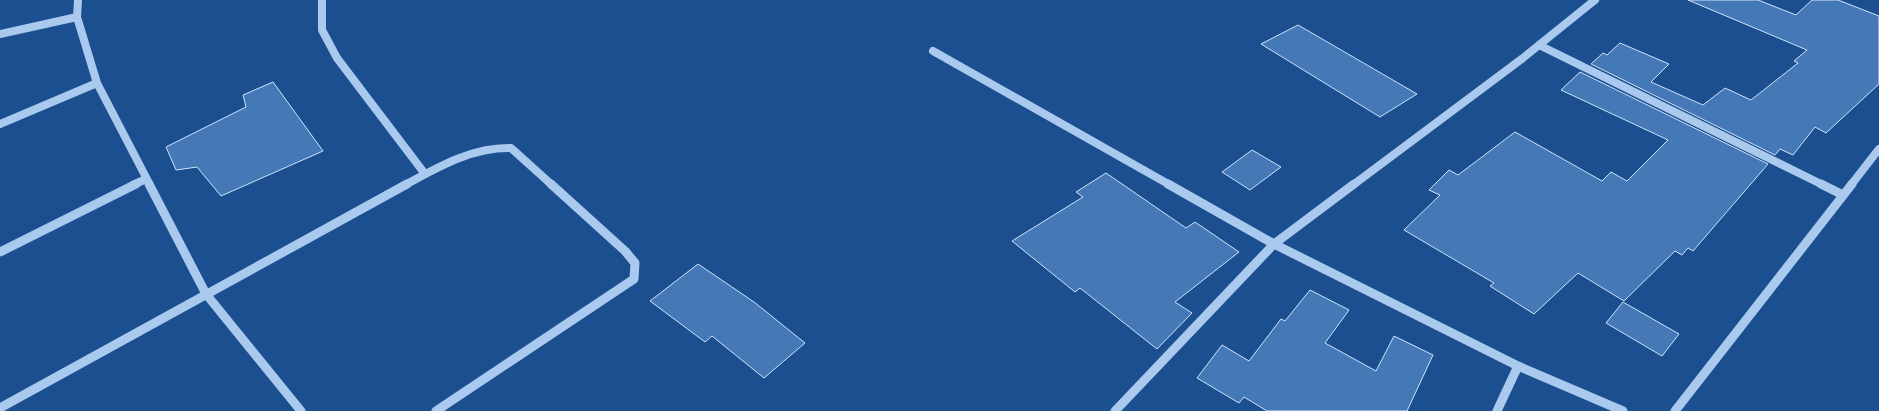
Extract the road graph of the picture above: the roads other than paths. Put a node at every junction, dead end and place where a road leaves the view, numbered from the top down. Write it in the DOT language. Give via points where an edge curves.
graph roads {
  1 [pos="78,0"];
  2 [pos="322,0"];
  3 [pos="1595,0"];
  4 [pos="78,17"];
  5 [pos="0,34"];
  6 [pos="1539,45"];
  7 [pos="933,51"];
  8 [pos="97,82"];
  9 [pos="0,124"];
  10 [pos="1879,149"];
  11 [pos="425,174"];
  12 [pos="146,180"];
  13 [pos="1843,195"];
  14 [pos="1274,244"];
  15 [pos="0,252"];
  16 [pos="206,294"];
  17 [pos="1518,366"];
  18 [pos="0,408"];
  19 [pos="301,411"];
  20 [pos="436,411"];
  21 [pos="1115,411"];
  22 [pos="1497,411"];
  23 [pos="1623,411"];
  24 [pos="1675,411"];
  1 -- 4 [label="street"];
  2 -- 11 [label="street" via="322,30 337,58"];
  3 -- 6 [label="street"];
  4 -- 5 [label="street"];
  4 -- 8 [label="street"];
  6 -- 13 [label="street"];
  6 -- 14 [label="street"];
  7 -- 14 [label="street"];
  8 -- 9 [label="street"];
  8 -- 12 [label="street"];
  10 -- 13 [label="street"];
  11 -- 16 [label="street"];
  11 -- 20 [label="street" via="484,149 511,148 635,263 634,279"];
  12 -- 15 [label="street"];
  12 -- 16 [label="street"];
  13 -- 24 [label="street"];
  14 -- 17 [label="street"];
  14 -- 21 [label="street"];
  16 -- 18 [label="street"];
  16 -- 19 [label="street"];
  17 -- 22 [label="street"];
  17 -- 23 [label="street"];
}
